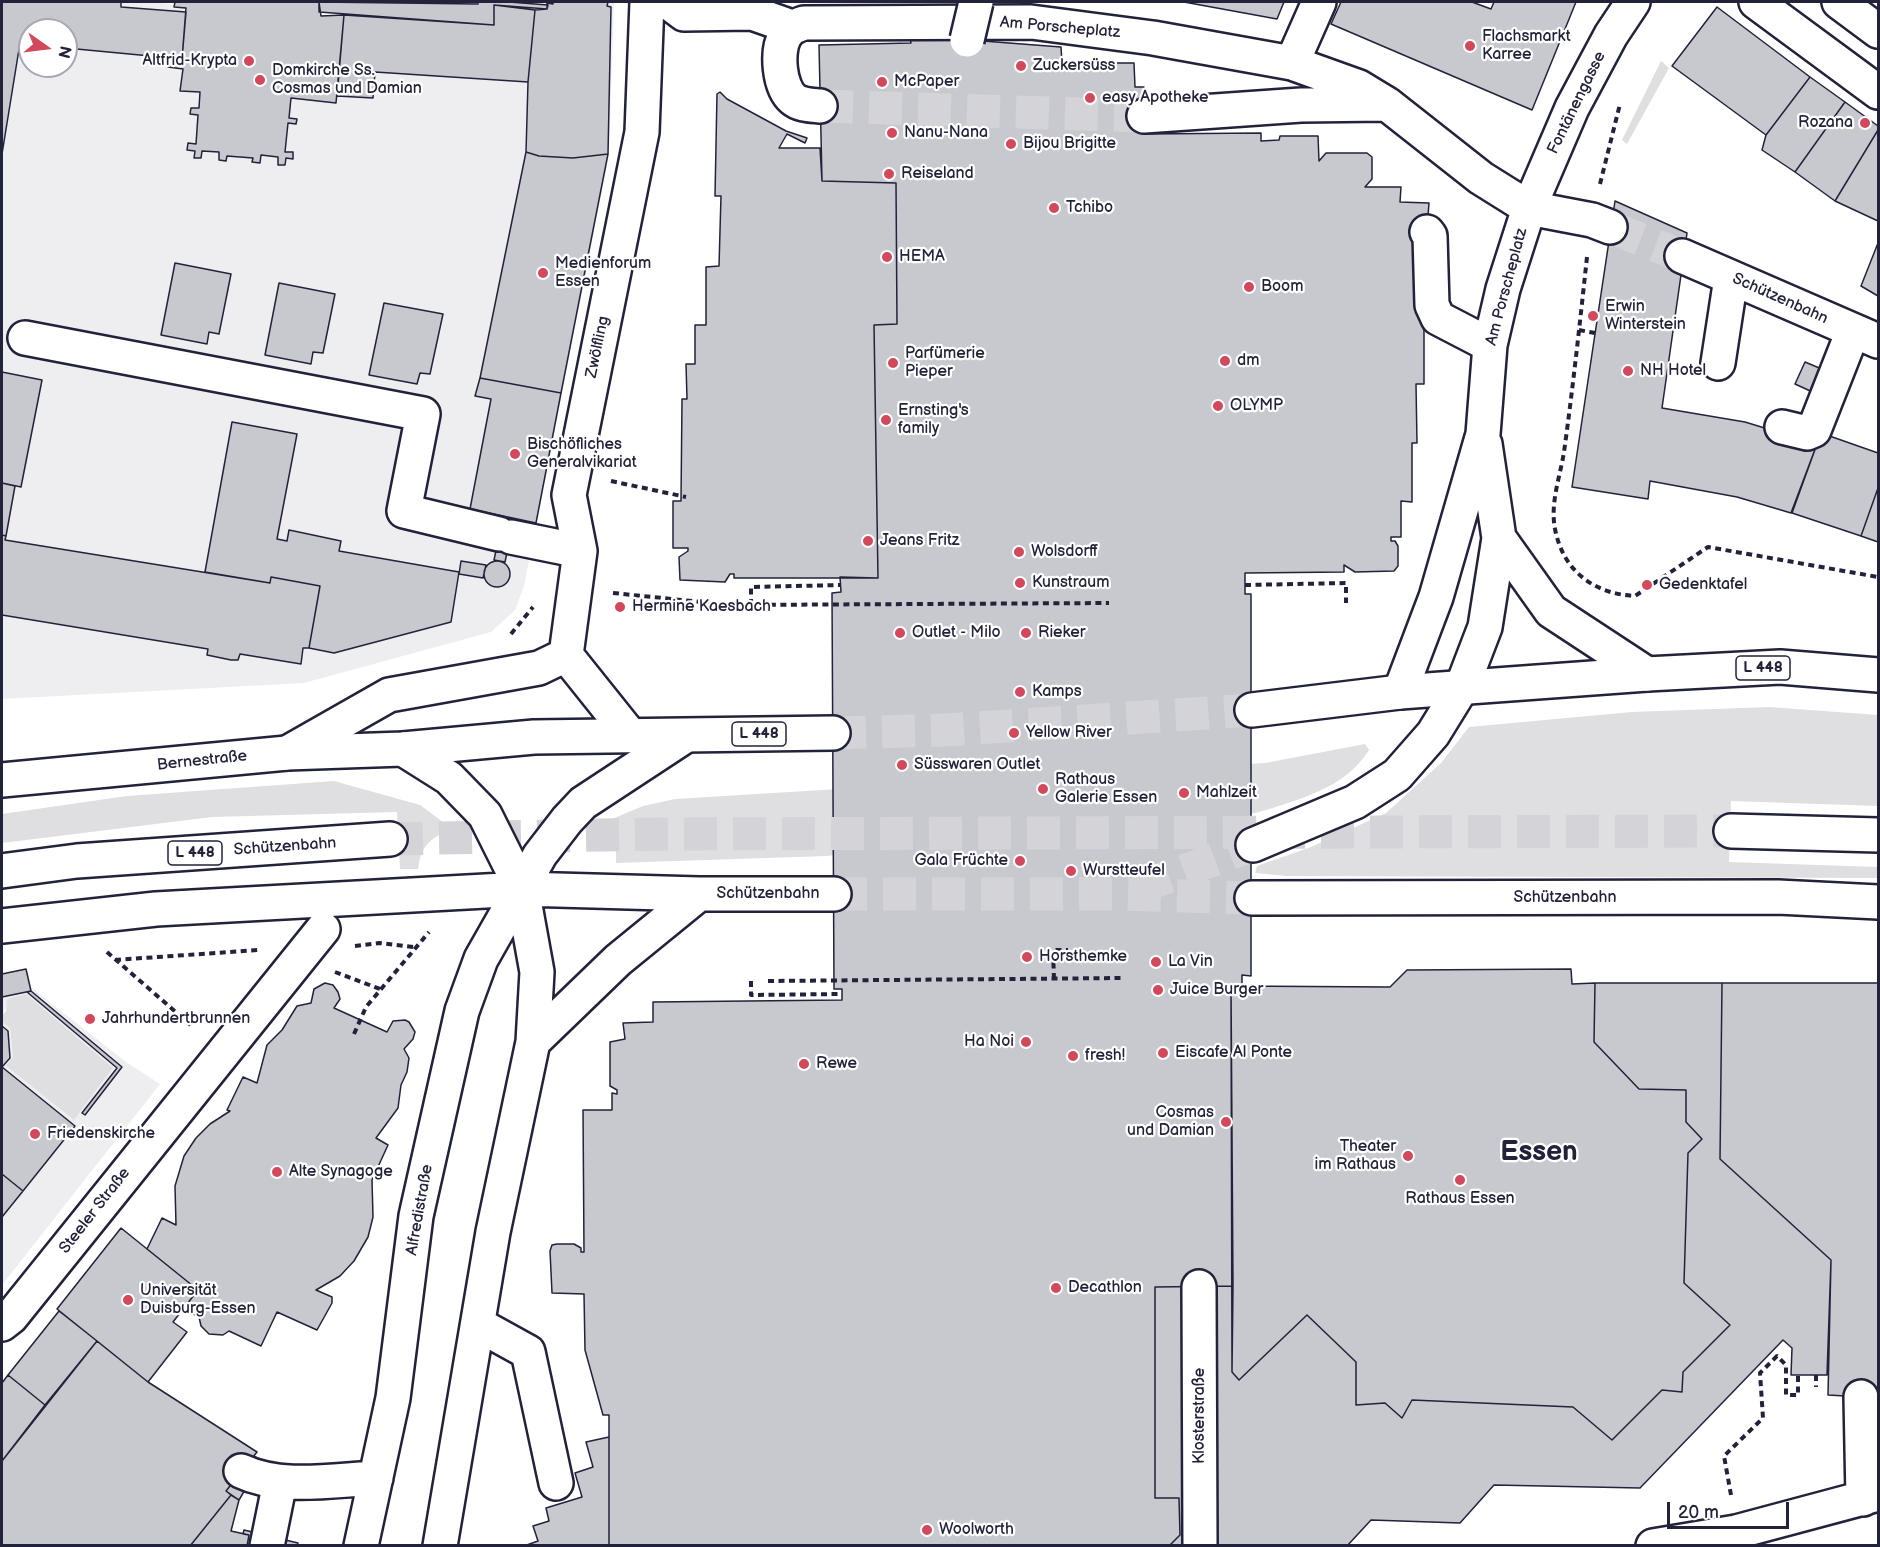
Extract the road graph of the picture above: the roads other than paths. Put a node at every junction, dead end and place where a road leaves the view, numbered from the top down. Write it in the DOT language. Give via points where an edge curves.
graph roads {
  1 [pos="647,2"];
  2 [pos="668,2"];
  3 [pos="976,2"];
  4 [pos="1319,2"];
  5 [pos="1633,2"];
  6 [pos="1756,2"];
  7 [pos="1839,2"];
  8 [pos="792,27"];
  9 [pos="1878,31"];
  10 [pos="968,40"];
  11 [pos="1292,63"];
  12 [pos="1878,92"];
  13 [pos="1387,104"];
  14 [pos="819,106"];
  15 [pos="1144,116"];
  16 [pos="1529,208"];
  17 [pos="1610,226"];
  18 [pos="1427,232"];
  19 [pos="1682,256"];
  20 [pos="1731,278"];
  21 [pos="1866,336"];
  22 [pos="25,338"];
  23 [pos="1490,345"];
  24 [pos="1718,363"];
  25 [pos="1782,427"];
  26 [pos="1483,434"];
  27 [pos="1499,538"];
  28 [pos="580,551"];
  29 [pos="566,656"];
  30 [pos="1647,674"];
  31 [pos="1878,675"];
  32 [pos="1462,687"];
  33 [pos="1400,692"];
  34 [pos="1252,710"];
  35 [pos="833,733"];
  36 [pos="630,735"];
  37 [pos="685,736"];
  38 [pos="403,749"];
  39 [pos="287,753"];
  40 [pos="2,780"];
  41 [pos="1731,831"];
  42 [pos="1878,835"];
  43 [pos="390,839"];
  44 [pos="1253,846"];
  45 [pos="2,871"];
  46 [pos="522,889"];
  47 [pos="699,894"];
  48 [pos="834,894"];
  49 [pos="1252,898"];
  50 [pos="1878,902"];
  51 [pos="2,926"];
  52 [pos="315,938"];
  53 [pos="533,1042"];
  54 [pos="1199,1287"];
  55 [pos="2,1324"];
  56 [pos="479,1324"];
  57 [pos="1862,1397"];
  58 [pos="241,1472"];
  59 [pos="376,1478"];
  60 [pos="280,1482"];
  61 [pos="556,1483"];
  62 [pos="1871,1496"];
  63 [pos="267,1545"];
  64 [pos="361,1545"];
  65 [pos="440,1545"];
  66 [pos="1200,1545"];
  67 [pos="1653,1545"];
  1 -- 28 [label="street, Zwölfling" via="642,132 569,495"];
  2 -- 8 [label="street" via="684,14 752,13"];
  3 -- 10 [label="street, bridge"];
  4 -- 11 [label="street"];
  5 -- 16 [label="street, Fontänengasse" via="1572,108"];
  6 -- 12 [label="street"];
  7 -- 9 [label="street"];
  8 -- 11 [label="street, Am Porscheplatz" via="804,23 1031,22 1153,38"];
  8 -- 14 [label="street" via="783,38 780,68 786,89 793,99"];
  11 -- 13 [label="street, Am Porscheplatz" via="1359,87"];
  13 -- 15 [label="street" via="1301,105"];
  13 -- 16 [label="street, Am Porscheplatz" via="1481,178"];
  16 -- 17 [label="street"];
  16 -- 23 [label="street, Am Porscheplatz"];
  18 -- 23 [label="street" via="1432,305 1438,318"];
  19 -- 20 [label="street, Schützenbahn"];
  20 -- 21 [label="street, Schützenbahn"];
  20 -- 24 [label="street"];
  21 -- 25 [label="street" via="1814,430 1808,433"];
  22 -- 28 [label="street" via="423,414 404,511"];
  23 -- 26 [label="street, Am Porscheplatz"];
  26 -- 27 [label="street, Am Porscheplatz"];
  26 -- 33 [label="street, Am Porscheplatz" via="1436,597"];
  27 -- 30 [label="street" via="1551,612"];
  27 -- 32 [label="street, Am Porscheplatz" via="1485,627"];
  28 -- 29 [label="street, Zwölfling"];
  29 -- 36 [label="street"];
  29 -- 39 [label="street" via="539,668 389,695"];
  30 -- 31 [label="street, L 448" via="1780,667"];
  30 -- 32 [label="street, L 448"];
  32 -- 33 [label="street, L 448"];
  32 -- 44 [label="street" via="1433,734 1397,775 1355,802"];
  33 -- 34 [label="street, L 448"];
  35 -- 37 [label="street, L 448"];
  36 -- 37 [label="street, L 448"];
  36 -- 38 [label="street, L 448" via="534,737"];
  37 -- 46 [label="street" via="583,803 540,855"];
  38 -- 39 [label="street, Bernestraße / L 448"];
  38 -- 46 [label="street" via="449,778 485,815"];
  39 -- 40 [label="street, Bernestraße / L 448"];
  41 -- 42 [label="street"];
  43 -- 45 [label="street, Schützenbahn / L 448" via="77,861"];
  46 -- 47 [label="street, Schützenbahn"];
  46 -- 51 [label="street, Schützenbahn" via="156,909"];
  46 -- 53 [label="street" via="537,972"];
  46 -- 59 [label="street, Alfredistraße" via="481,959 462,1011 416,1216 393,1398"];
  47 -- 48 [label="street, Schützenbahn"];
  47 -- 53 [label="street" via="618,960"];
  49 -- 50 [label="street, Schützenbahn" via="1778,897"];
  52 -- 55 [label="street, Steeler Straße"];
  53 -- 56 [label="street" via="493,1232"];
  54 -- 66 [label="street, Klosterstraße"];
  56 -- 61 [label="street" via="528,1352"];
  56 -- 65 [label="street"];
  57 -- 62 [label="street"];
  58 -- 60 [label="street" via="259,1480"];
  59 -- 60 [label="street"];
  59 -- 64 [label="street, Alfredistraße"];
  60 -- 63 [label="street"];
  62 -- 67 [label="street" via="1736,1532"];
}
